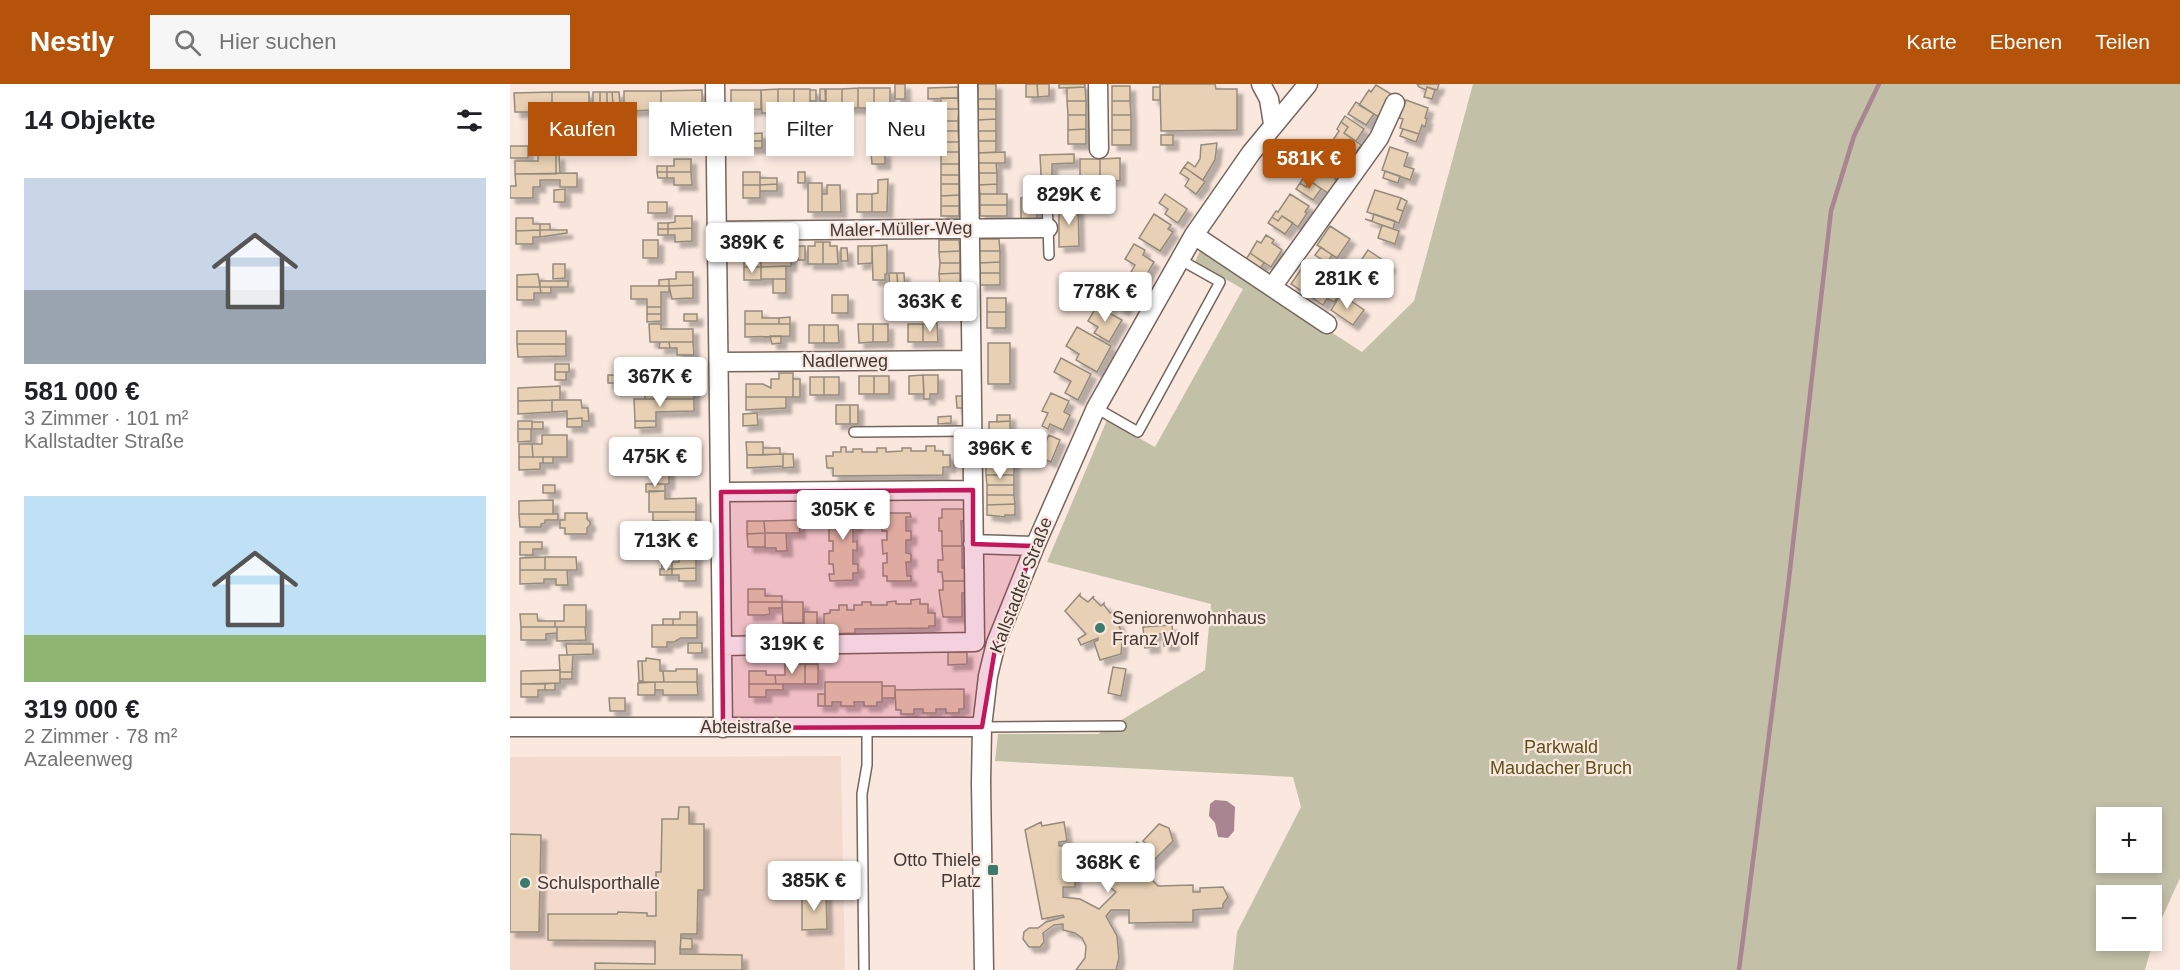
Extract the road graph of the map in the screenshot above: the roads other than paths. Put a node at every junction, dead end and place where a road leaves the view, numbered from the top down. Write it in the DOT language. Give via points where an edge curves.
graph roads {
  1 [pos="715,84"];
  2 [pos="968,84"];
  3 [pos="1098,84"];
  4 [pos="1261,84"];
  5 [pos="1308,84"];
  6 [pos="1395,103"];
  7 [pos="1273,124"];
  8 [pos="1099,149"];
  9 [pos="1047,199"];
  10 [pos="969,228"];
  11 [pos="1048,228"];
  12 [pos="718,231"];
  13 [pos="1194,235"];
  14 [pos="1048,255"];
  15 [pos="1179,259"];
  16 [pos="1272,287"];
  17 [pos="1327,324"];
  18 [pos="971,360"];
  19 [pos="719,362"];
  20 [pos="1096,408"];
  21 [pos="972,431"];
  22 [pos="854,432"];
  23 [pos="973,490"];
  24 [pos="721,492"];
  25 [pos="973,544"];
  26 [pos="1035,546"];
  27 [pos="722,646"];
  28 [pos="1121,726"];
  29 [pos="510,727"];
  30 [pos="867,727"];
  31 [pos="982,727"];
  32 [pos="723,728"];
  33 [pos="864,970"];
  34 [pos="984,970"];
  1 -- 12 [label="street"];
  2 -- 10 [label="street"];
  3 -- 8 [label="street"];
  4 -- 7 [label="street" via="1269,99"];
  5 -- 7 [label="street, Kallstadter Straße"];
  6 -- 16 [label="street" via="1379,138"];
  7 -- 13 [label="street, Kallstadter Straße"];
  9 -- 11 [label="lane"];
  10 -- 11 [label="street, Maler-Müller-Weg"];
  10 -- 12 [label="street, Maler-Müller-Weg"];
  10 -- 18 [label="street"];
  11 -- 14 [label="lane"];
  12 -- 19 [label="street"];
  13 -- 15 [label="street, Kallstadter Straße"];
  13 -- 16 [label="street"];
  15 -- 20 [label="street, Kallstadter Straße"];
  15 -- 20 [label="lane" via="1220,282 1138,432"];
  16 -- 17 [label="street"];
  18 -- 19 [label="street, Nadlerweg"];
  18 -- 21 [label="street"];
  19 -- 24 [label="street"];
  20 -- 26 [label="street, Kallstadter Straße"];
  21 -- 22 [label="lane"];
  21 -- 23 [label="street"];
  23 -- 24 [label="street"];
  23 -- 25 [label="street"];
  24 -- 27 [label="street"];
  25 -- 26 [label="street"];
  25 -- 27 [label="street" via="975,642"];
  26 -- 31 [label="street, Kallstadter Straße" via="996,643"];
  27 -- 32 [label="street"];
  28 -- 31 [label="lane"];
  29 -- 32 [label="street, Abteistraße"];
  30 -- 31 [label="street, Abteistraße"];
  30 -- 32 [label="street, Abteistraße"];
  30 -- 33 [label="lane" via="862,794"];
  31 -- 34 [label="street, Kallstadter Straße"];
}
